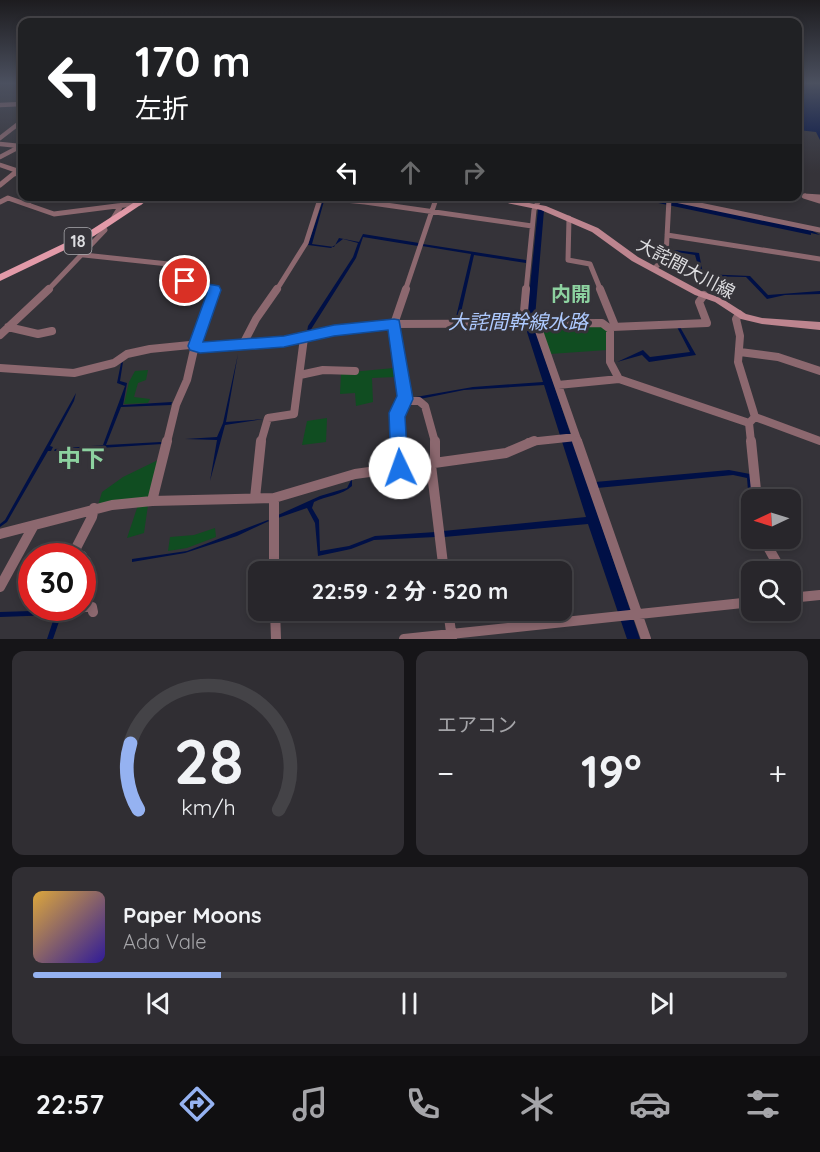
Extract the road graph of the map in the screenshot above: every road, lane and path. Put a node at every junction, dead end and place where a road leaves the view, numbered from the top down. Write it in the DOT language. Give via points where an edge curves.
graph roads {
  1 [pos="18,124"];
  2 [pos="0,138"];
  3 [pos="0,144"];
  4 [pos="18,146"];
  5 [pos="18,148"];
  6 [pos="0,157"];
  7 [pos="0,165"];
  8 [pos="0,185"];
  9 [pos="802,194"];
  10 [pos="820,197"];
  11 [pos="18,201"];
  12 [pos="19,201"];
  13 [pos="30,201"];
  14 [pos="124,201"];
  15 [pos="144,201"];
  16 [pos="320,201"];
  17 [pos="351,201"];
  18 [pos="435,201"];
  19 [pos="506,201"];
  20 [pos="539,201"];
  21 [pos="0,202"];
  22 [pos="669,202"];
  23 [pos="27,203"];
  24 [pos="142,203"];
  25 [pos="121,206"];
  26 [pos="537,206"];
  27 [pos="432,212"];
  28 [pos="569,218"];
  29 [pos="107,225"];
  30 [pos="532,226"];
  31 [pos="820,231"];
  32 [pos="667,235"];
  33 [pos="84,255"];
  34 [pos="820,259"];
  35 [pos="654,269"];
  36 [pos="0,278"];
  37 [pos="704,295"];
  38 [pos="739,315"];
  39 [pos="523,321"];
  40 [pos="395,322"];
  41 [pos="534,324"];
  42 [pos="820,326"];
  43 [pos="8,327"];
  44 [pos="612,327"];
  45 [pos="52,331"];
  46 [pos="0,335"];
  47 [pos="304,338"];
  48 [pos="244,342"];
  49 [pos="195,346"];
  50 [pos="740,352"];
  51 [pos="0,368"];
  52 [pos="820,370"];
  53 [pos="356,371"];
  54 [pos="300,375"];
  55 [pos="619,379"];
  56 [pos="558,385"];
  57 [pos="405,399"];
  58 [pos="753,421"];
  59 [pos="576,437"];
  60 [pos="820,441"];
  61 [pos="433,464"];
  62 [pos="400,468"];
  63 [pos="756,489"];
  64 [pos="255,498"];
  65 [pos="274,498"];
  66 [pos="152,501"];
  67 [pos="94,508"];
  68 [pos="34,525"];
  69 [pos="0,534"];
  70 [pos="79,543"];
  71 [pos="274,561"];
  72 [pos="443,561"];
  73 [pos="0,587"];
  74 [pos="801,594"];
  75 [pos="820,595"];
  76 [pos="741,603"];
  77 [pos="636,615"];
  78 [pos="275,621"];
  79 [pos="450,621"];
  80 [pos="452,636"];
  81 [pos="276,639"];
  82 [pos="404,639"];
  83 [pos="646,639"];
  1 -- 2 [label="street"];
  3 -- 4 [label="street"];
  5 -- 6 [label="street"];
  7 -- 8 [label="street" via="18,171"];
  9 -- 10 [label="street"];
  11 -- 21 [label="street" via="8,198"];
  12 -- 23 [label="street"];
  13 -- 23 [label="street"];
  14 -- 25 [label="street"];
  15 -- 24 [label="main road, 18"];
  16 -- 48 [label="street" via="304,249 251,325"];
  17 -- 27 [label="street"];
  18 -- 27 [label="street"];
  19 -- 26 [label="main road, 大詫間大川線"];
  20 -- 26 [label="street"];
  22 -- 31 [label="street"];
  22 -- 32 [label="street"];
  23 -- 25 [label="street" via="54,214"];
  24 -- 25 [label="street"];
  24 -- 29 [label="main road, 18"];
  25 -- 29 [label="street"];
  26 -- 28 [label="main road, 大詫間大川線"];
  26 -- 30 [label="street"];
  27 -- 30 [label="street"];
  27 -- 40 [label="street"];
  28 -- 35 [label="main road, 大詫間大川線" via="608,237 625,253"];
  28 -- 44 [label="street" via="568,260 590,264"];
  29 -- 33 [label="street"];
  29 -- 36 [label="main road, 18"];
  30 -- 39 [label="street"];
  32 -- 34 [label="street"];
  32 -- 35 [label="street" via="665,259"];
  33 -- 43 [label="street"];
  33 -- 49 [label="street" via="189,267 187,285 215,290"];
  35 -- 37 [label="main road, 大詫間大川線"];
  37 -- 38 [label="main road, 大詫間大川線"];
  37 -- 44 [label="street" via="699,302 707,323"];
  38 -- 42 [label="main road, 大詫間大川線"];
  38 -- 50 [label="street" via="736,319"];
  39 -- 40 [label="street"];
  39 -- 41 [label="street"];
  40 -- 47 [label="street"];
  40 -- 57 [label="street"];
  41 -- 44 [label="street" via="602,323"];
  41 -- 56 [label="street"];
  43 -- 45 [label="street" via="38,334"];
  43 -- 46 [label="street"];
  44 -- 55 [label="street" via="609,357"];
  47 -- 48 [label="street"];
  47 -- 54 [label="street"];
  48 -- 49 [label="street"];
  49 -- 51 [label="street" via="127,354 114,363 74,373"];
  49 -- 66 [label="street"];
  50 -- 52 [label="street" via="778,357"];
  50 -- 58 [label="street" via="738,362"];
  53 -- 54 [label="street" via="323,370"];
  54 -- 64 [label="street" via="294,414 272,417 264,424"];
  55 -- 56 [label="street"];
  55 -- 58 [label="street"];
  56 -- 59 [label="street"];
  57 -- 61 [label="street" via="425,406 436,441"];
  57 -- 62 [label="street" via="397,413"];
  58 -- 60 [label="street"];
  58 -- 63 [label="street" via="749,439"];
  59 -- 61 [label="street" via="532,441 506,453"];
  59 -- 77 [label="street"];
  61 -- 62 [label="street"];
  61 -- 72 [label="street"];
  62 -- 65 [label="street" via="355,474"];
  64 -- 65 [label="street"];
  64 -- 66 [label="street"];
  65 -- 71 [label="street"];
  66 -- 67 [label="street"];
  67 -- 68 [label="street"];
  67 -- 70 [label="street"];
  68 -- 69 [label="street"];
  68 -- 73 [label="street"];
  74 -- 75 [label="street"];
  76 -- 77 [label="street"];
  77 -- 80 [label="street"];
  77 -- 83 [label="street"];
  78 -- 81 [label="street"];
  79 -- 80 [label="street"];
  80 -- 82 [label="street"];
}
